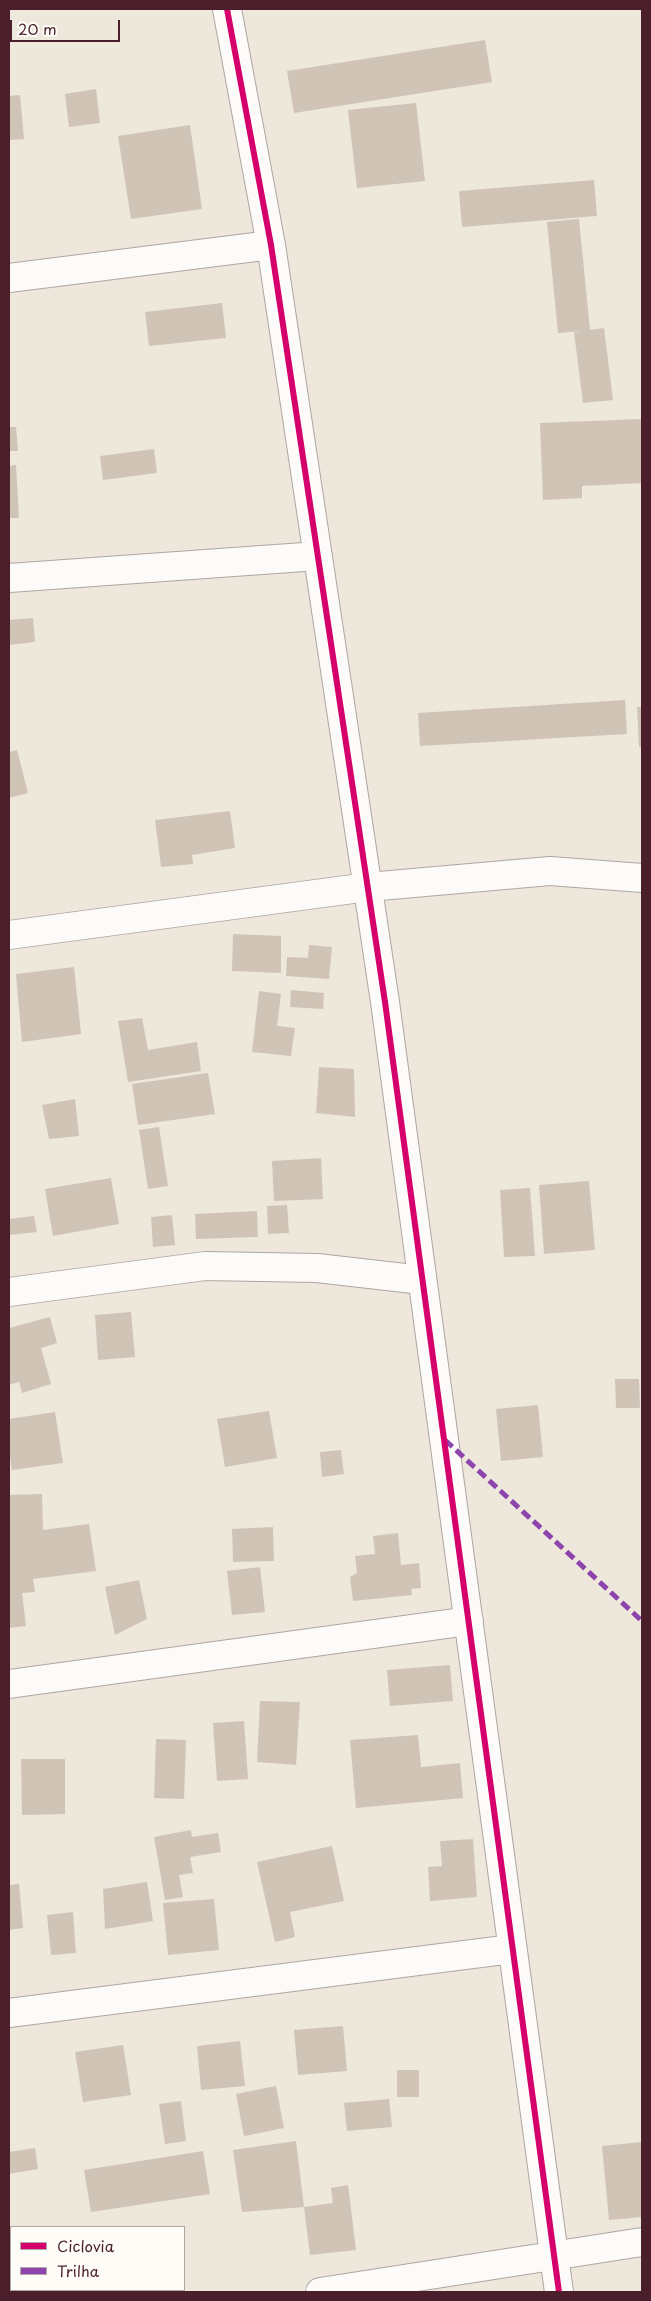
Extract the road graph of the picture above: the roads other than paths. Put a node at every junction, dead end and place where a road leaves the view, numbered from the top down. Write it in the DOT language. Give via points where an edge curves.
graph roads {
  1 [pos="227,9"];
  2 [pos="271,245"];
  3 [pos="9,278"];
  4 [pos="318,556"];
  5 [pos="9,578"];
  6 [pos="642,878"];
  7 [pos="368,887"];
  8 [pos="9,935"];
  9 [pos="422,1280"];
  10 [pos="9,1292"];
  11 [pos="469,1621"];
  12 [pos="9,1684"];
  13 [pos="512,1949"];
  14 [pos="9,2013"];
  15 [pos="642,2242"];
  16 [pos="553,2256"];
  17 [pos="320,2292"];
  18 [pos="559,2292"];
  1 -- 2 [label="street"];
  2 -- 3 [label="street"];
  2 -- 4 [label="street"];
  4 -- 5 [label="street"];
  4 -- 7 [label="street"];
  6 -- 7 [label="street" via="550,871"];
  7 -- 8 [label="street"];
  7 -- 9 [label="street"];
  9 -- 10 [label="street" via="317,1268 206,1266"];
  9 -- 11 [label="street"];
  11 -- 12 [label="street"];
  11 -- 13 [label="street"];
  13 -- 14 [label="street"];
  13 -- 16 [label="street"];
  15 -- 16 [label="street"];
  16 -- 17 [label="street"];
  16 -- 18 [label="street"];
}
